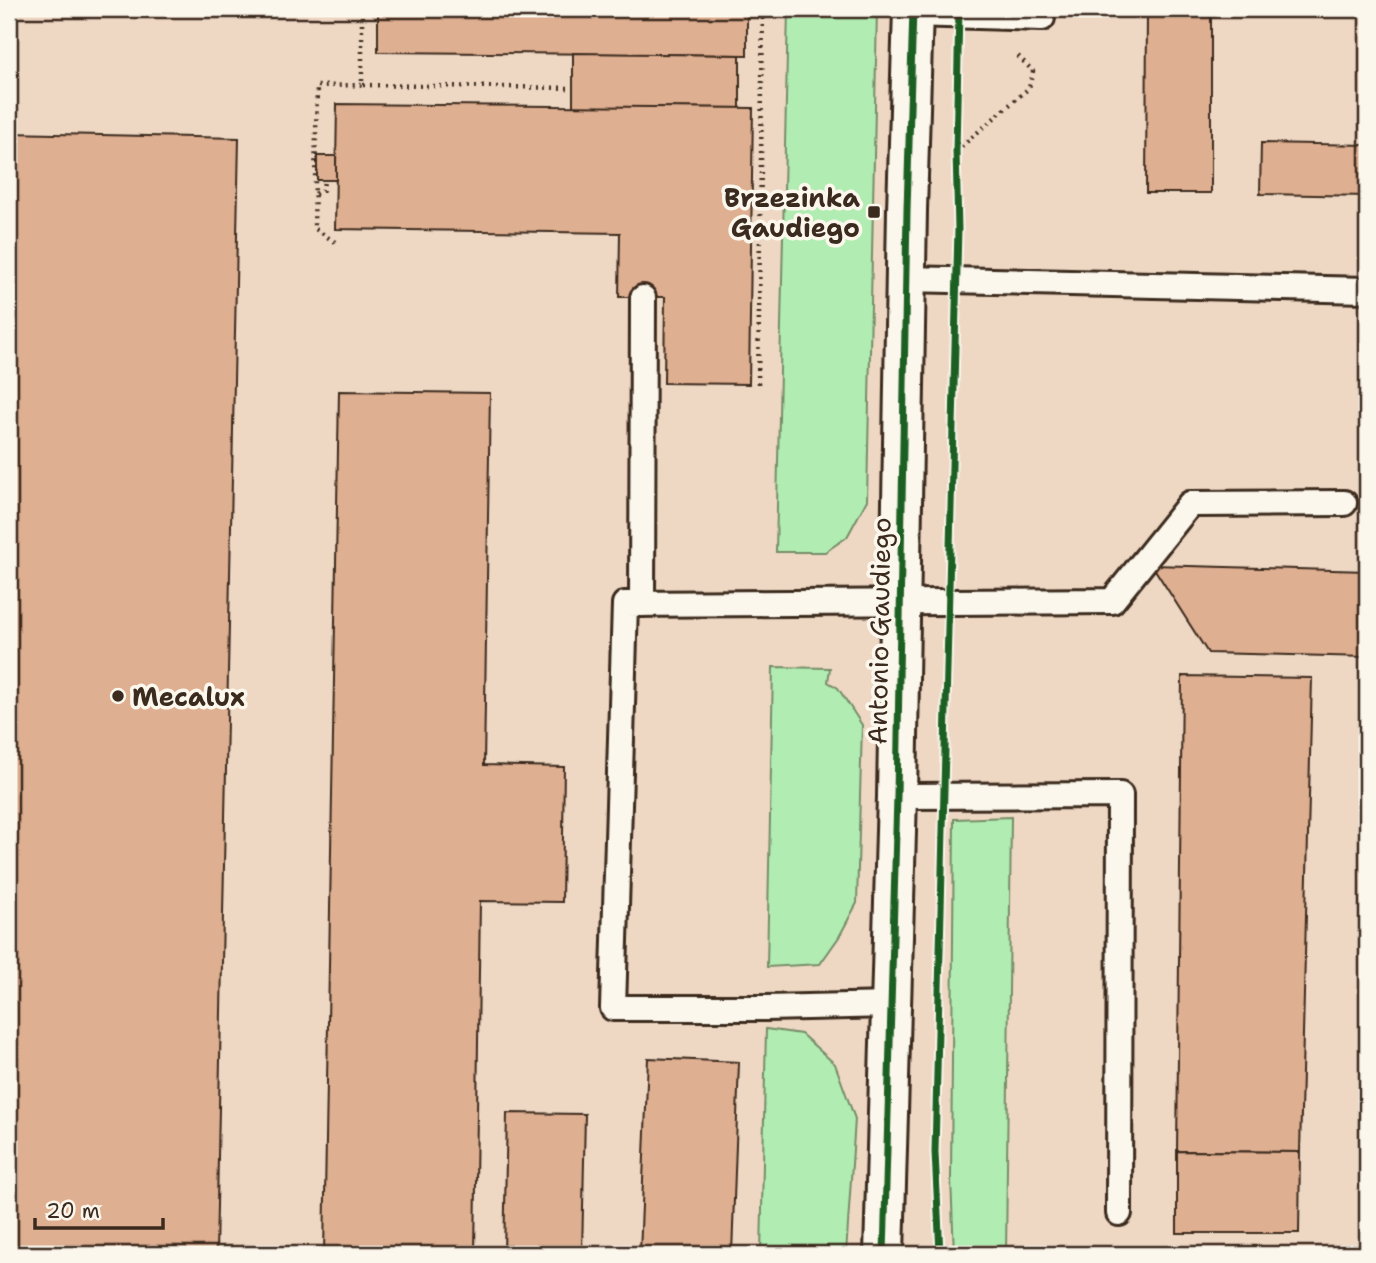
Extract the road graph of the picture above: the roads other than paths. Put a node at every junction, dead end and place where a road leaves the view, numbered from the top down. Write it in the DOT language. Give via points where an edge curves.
graph roads {
  1 [pos="913,11"];
  2 [pos="1042,18"];
  3 [pos="906,279"];
  4 [pos="1367,290"];
  5 [pos="643,298"];
  6 [pos="1344,503"];
  7 [pos="901,602"];
  8 [pos="642,604"];
  9 [pos="897,796"];
  10 [pos="890,1005"];
  11 [pos="1119,1213"];
  12 [pos="884,1254"];
  1 -- 2 [label="lane"];
  1 -- 3 [label="street, Antonio Gaudiego"];
  3 -- 4 [label="lane"];
  3 -- 7 [label="street, Antonio Gaudiego"];
  5 -- 8 [label="lane"];
  6 -- 7 [label="lane" via="1190,504 1112,601"];
  7 -- 8 [label="lane"];
  7 -- 9 [label="street, Antonio Gaudiego"];
  8 -- 10 [label="lane" via="625,604 613,1008"];
  9 -- 10 [label="street, Antonio Gaudiego"];
  9 -- 11 [label="lane" via="1120,795"];
  10 -- 12 [label="street, Antonio Gaudiego"];
}
